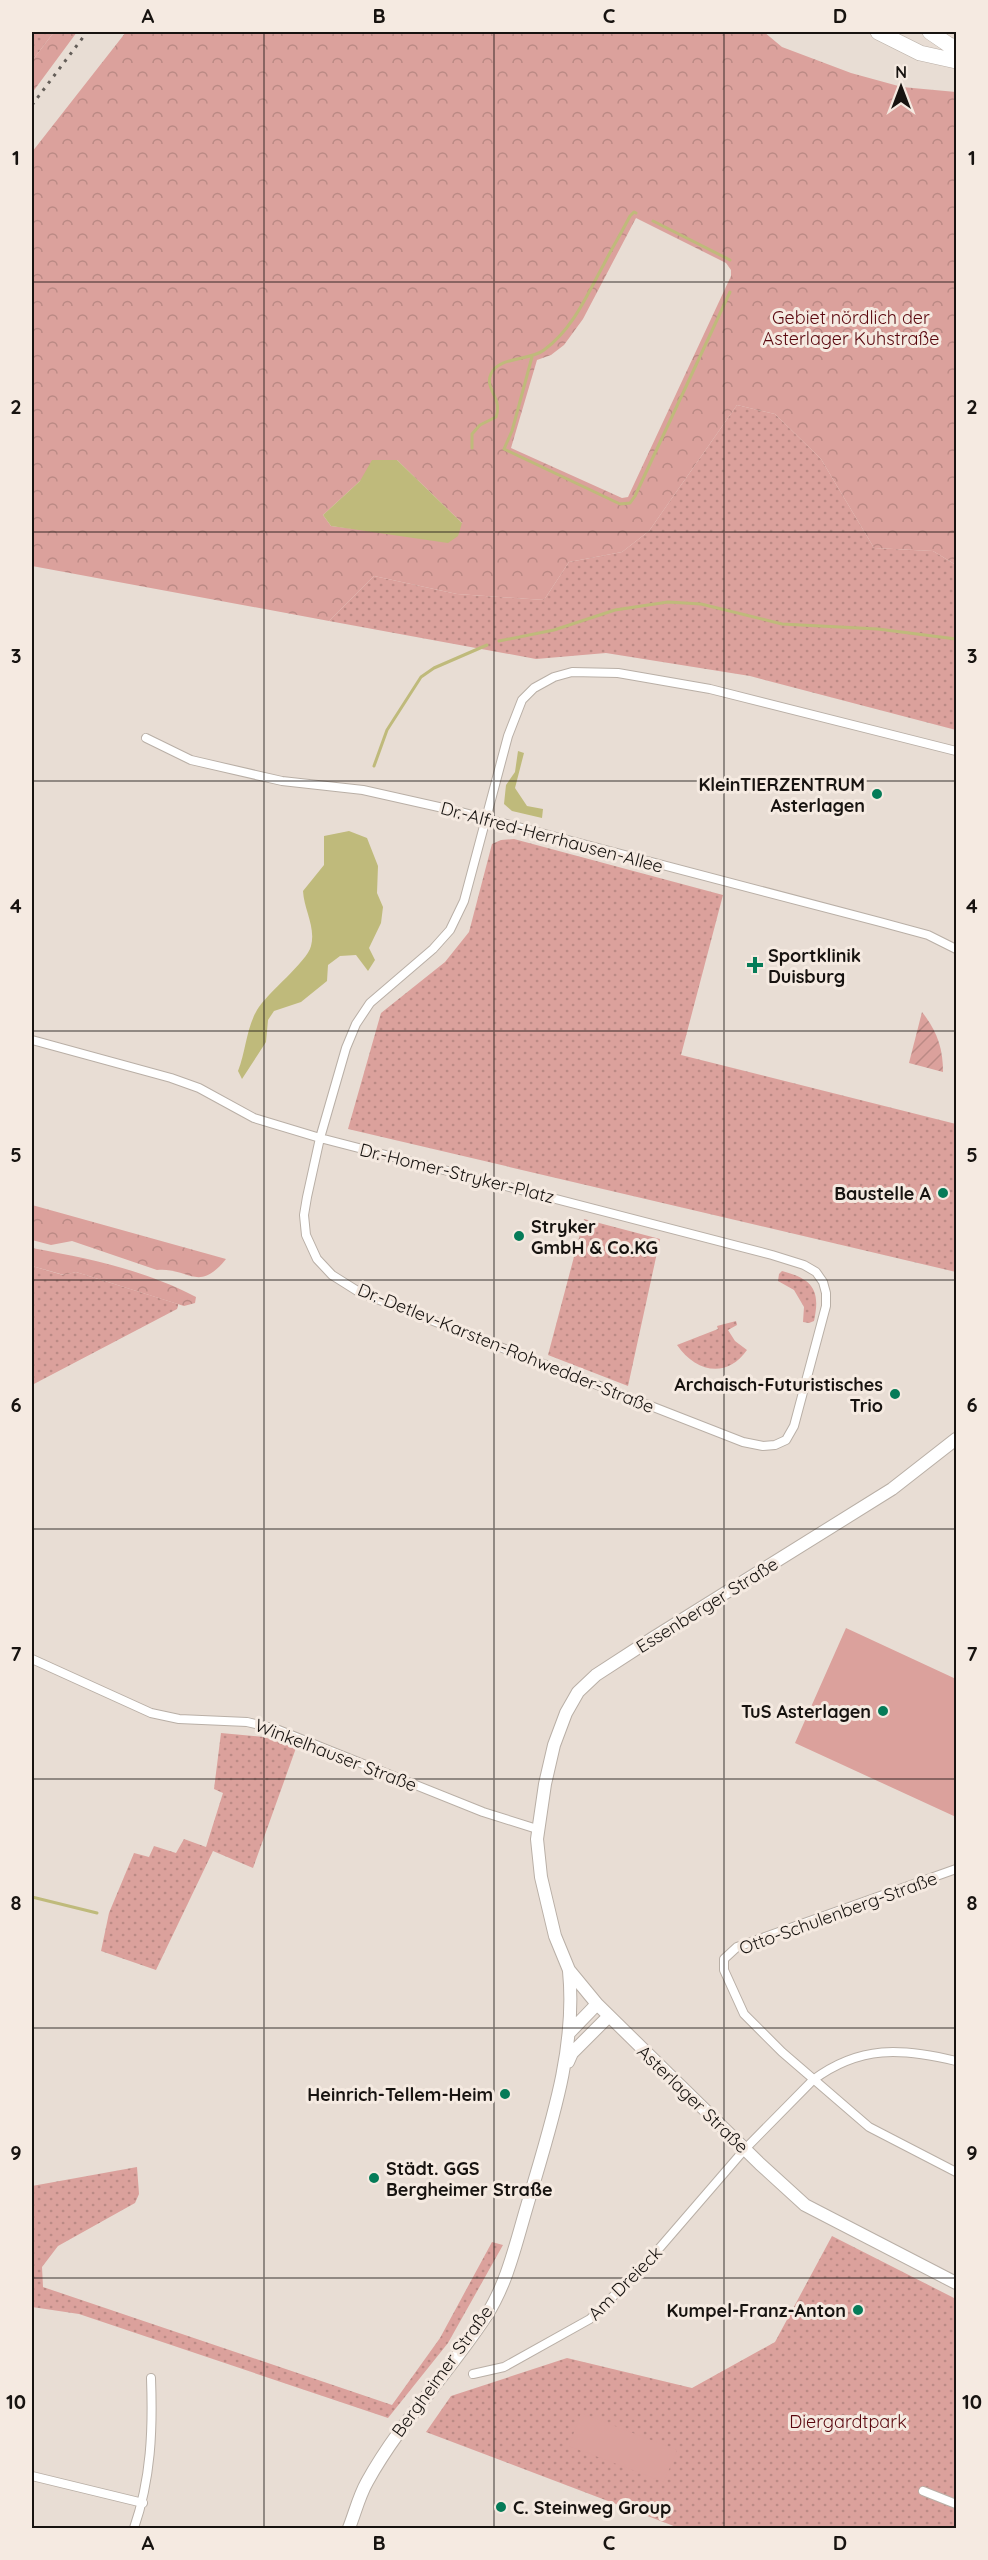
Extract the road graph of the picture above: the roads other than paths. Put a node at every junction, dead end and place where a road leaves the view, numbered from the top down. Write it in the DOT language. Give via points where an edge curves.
graph roads {
  1 [pos="878,32"];
  2 [pos="930,32"];
  3 [pos="957,47"];
  4 [pos="957,61"];
  5 [pos="146,738"];
  6 [pos="957,751"];
  7 [pos="486,819"];
  8 [pos="957,949"];
  9 [pos="32,1040"];
  10 [pos="320,1138"];
  11 [pos="664,1227"];
  12 [pos="957,1439"];
  13 [pos="32,1659"];
  14 [pos="537,1829"];
  15 [pos="957,1869"];
  16 [pos="569,1970"];
  17 [pos="597,2004"];
  18 [pos="609,2016"];
  19 [pos="570,2032"];
  20 [pos="957,2061"];
  21 [pos="563,2071"];
  22 [pos="813,2080"];
  23 [pos="745,2149"];
  24 [pos="957,2172"];
  25 [pos="957,2283"];
  26 [pos="473,2374"];
  27 [pos="151,2379"];
  28 [pos="32,2476"];
  29 [pos="923,2491"];
  30 [pos="143,2503"];
  31 [pos="957,2504"];
  32 [pos="134,2529"];
  33 [pos="349,2529"];
  1 -- 4 [label="highway" via="920,53"];
  2 -- 3 [label="highway"];
  5 -- 7 [label="street, Dr.-Alfred-Herrhausen-Allee" via="190,760 282,781 363,790"];
  6 -- 7 [label="street, Dr.-Detlev-Karsten-Rohwedder-Straße" via="710,689 618,673 572,672 534,688 522,700 507,736"];
  7 -- 8 [label="street, Dr.-Alfred-Herrhausen-Allee" via="928,935"];
  7 -- 10 [label="street, Dr.-Detlev-Karsten-Rohwedder-Straße" via="464,901 450,930 370,1003 356,1024"];
  9 -- 10 [label="street" via="171,1078 199,1088 254,1118"];
  10 -- 11 [label="street, Dr.-Homer-Stryker-Platz"];
  10 -- 11 [label="street, Dr.-Detlev-Karsten-Rohwedder-Straße" via="304,1215 306,1235 316,1259 332,1275 359,1292 742,1442 763,1446 786,1440 797,1417 826,1306 823,1282 804,1265"];
  12 -- 14 [label="main road, Essenberger Straße" via="892,1489 596,1675 578,1692 566,1713 554,1746"];
  13 -- 14 [label="street, Winkelhauser Straße" via="151,1713 179,1719 247,1722 276,1729 483,1812"];
  14 -- 16 [label="main road, Asterlager Straße" via="538,1865 550,1920"];
  15 -- 22 [label="street, Otto-Schulenberg-Straße" via="737,1947 724,1959 723,1970 744,2014"];
  16 -- 17 [label="main road, Asterlager Straße"];
  16 -- 19 [label="main road, Bergheimer Straße"];
  17 -- 18 [label="main road, Asterlager Straße"];
  17 -- 19 [label="main road"];
  18 -- 21 [label="main road, Bergheimer Straße" via="572,2053"];
  18 -- 23 [label="main road, Asterlager Straße"];
  19 -- 21 [label="main road, Bergheimer Straße"];
  20 -- 22 [label="street, Am Dreieck" via="918,2052 885,2051 836,2064"];
  21 -- 33 [label="main road, Bergheimer Straße" via="498,2293 487,2315 386,2449 365,2484"];
  22 -- 23 [label="street, Am Dreieck"];
  22 -- 24 [label="street, Otto-Schulenberg-Straße" via="869,2127"];
  23 -- 25 [label="main road, Asterlager Straße" via="805,2205"];
  23 -- 26 [label="street, Am Dreieck" via="644,2266 590,2319 504,2367"];
  27 -- 30 [label="street" via="152,2446"];
  28 -- 30 [label="street"];
  29 -- 31 [label="street"];
  30 -- 32 [label="street"];
}
